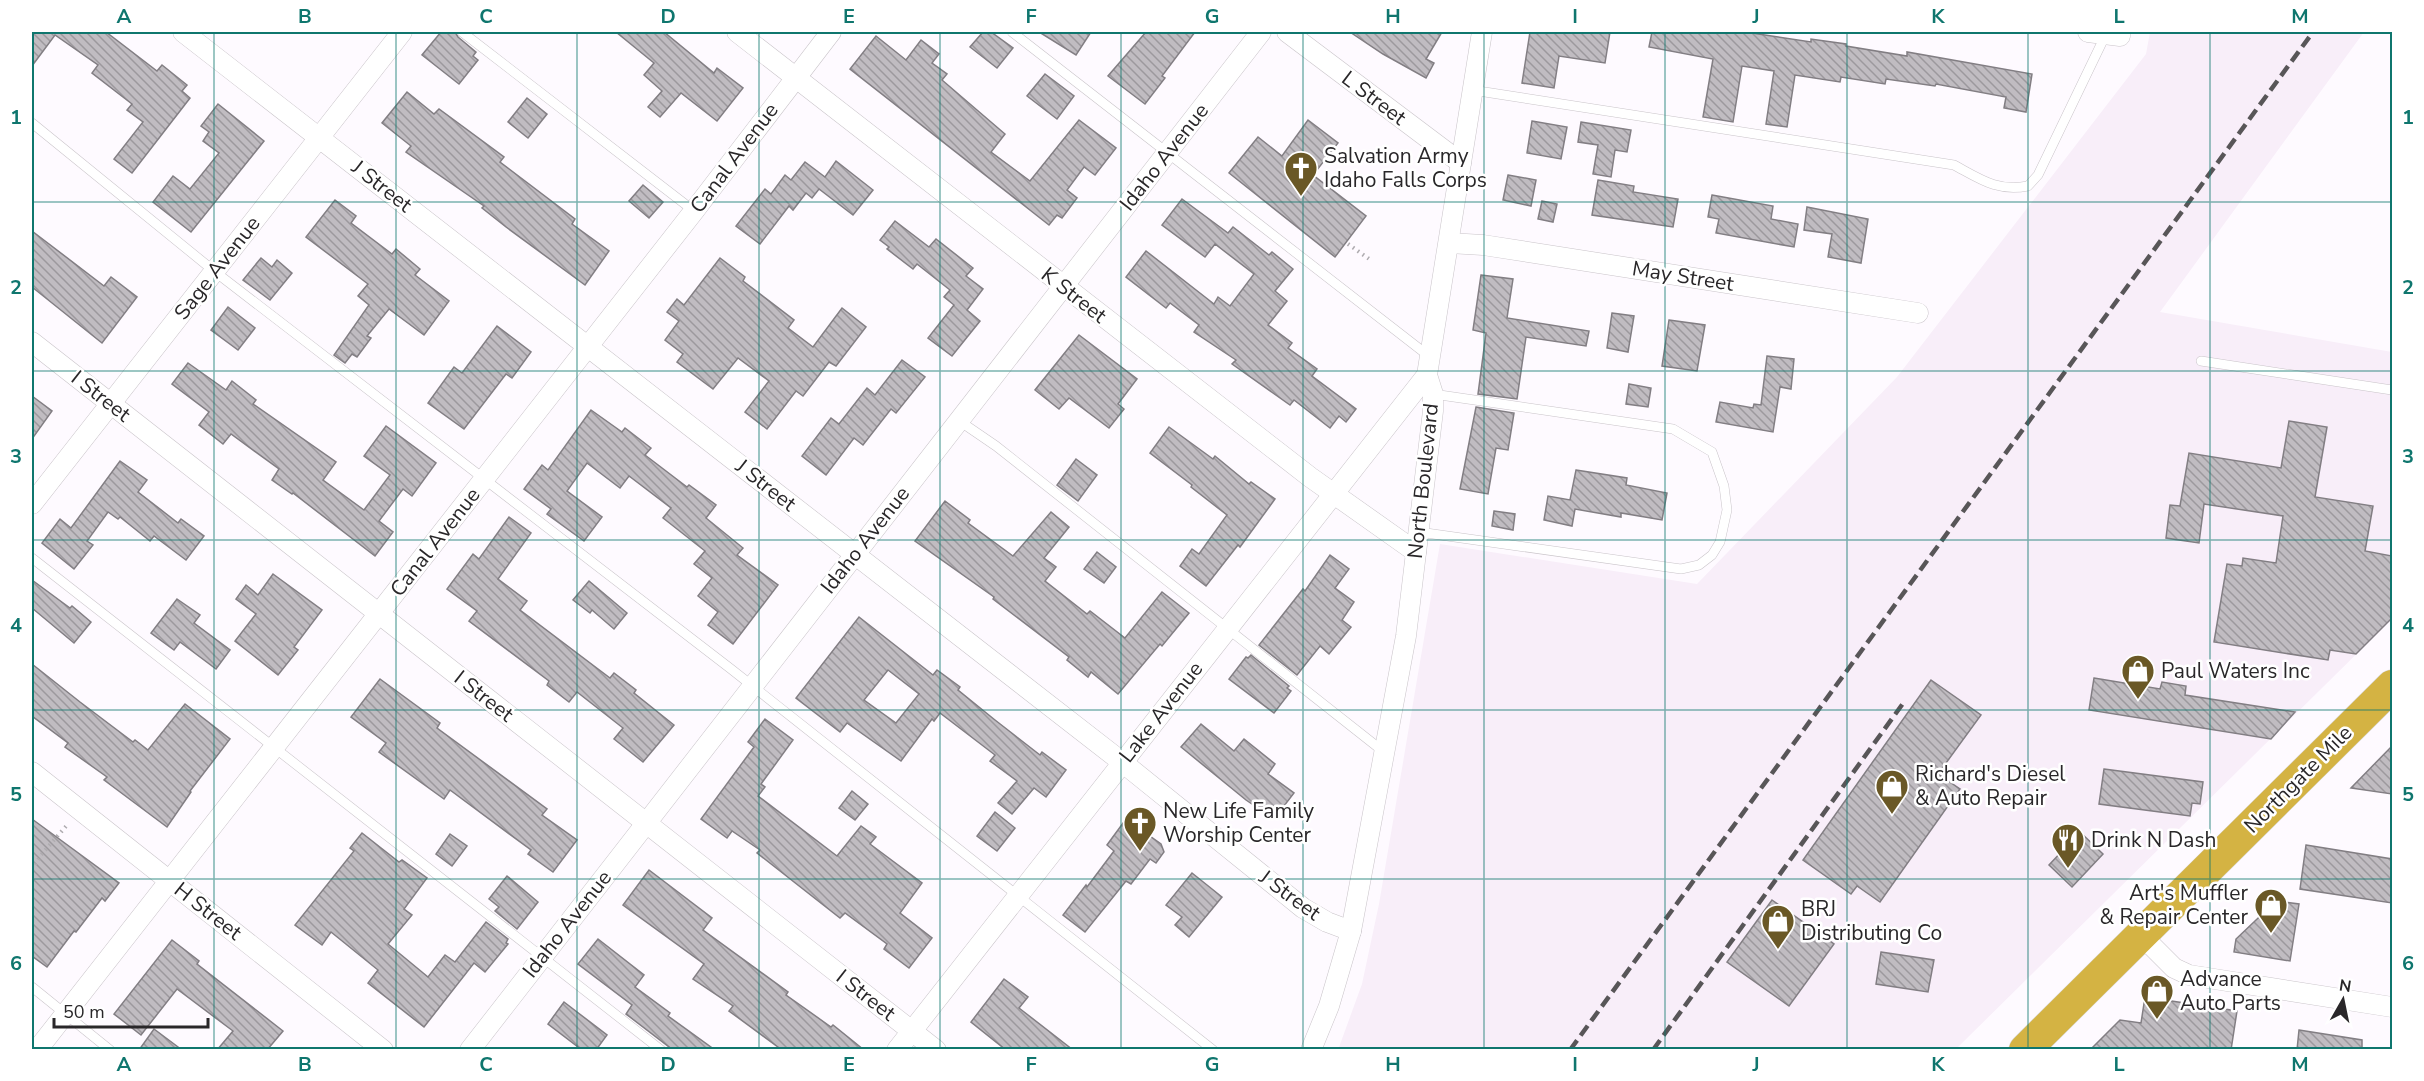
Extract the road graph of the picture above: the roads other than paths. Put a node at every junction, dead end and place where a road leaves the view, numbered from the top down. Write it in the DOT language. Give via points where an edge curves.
graph roads {
  1 [pos="183,32"];
  2 [pos="402,32"];
  3 [pos="462,32"];
  4 [pos="736,32"];
  5 [pos="831,32"];
  6 [pos="1012,32"];
  7 [pos="1261,32"];
  8 [pos="1287,32"];
  9 [pos="1482,32"];
  10 [pos="2108,33"];
  11 [pos="795,78"];
  12 [pos="1472,90"];
  13 [pos="32,123"];
  14 [pos="318,137"];
  15 [pos="1168,153"];
  16 [pos="1461,163"];
  17 [pos="694,211"];
  18 [pos="1449,243"];
  19 [pos="214,271"];
  20 [pos="1063,287"];
  21 [pos="1918,313"];
  22 [pos="32,342"];
  23 [pos="589,345"];
  24 [pos="2200,361"];
  25 [pos="1428,366"];
  26 [pos="2392,390"];
  27 [pos="1434,394"];
  28 [pos="110,404"];
  29 [pos="958,420"];
  30 [pos="483,480"];
  31 [pos="1332,494"];
  32 [pos="32,504"];
  33 [pos="1419,531"];
  34 [pos="1416,552"];
  35 [pos="854,554"];
  36 [pos="32,558"];
  37 [pos="379,614"];
  38 [pos="1227,627"];
  39 [pos="752,686"];
  40 [pos="2392,686"];
  41 [pos="273,747"];
  42 [pos="1386,753"];
  43 [pos="1122,762"];
  44 [pos="32,772"];
  45 [pos="645,822"];
  46 [pos="169,880"];
  47 [pos="1017,896"];
  48 [pos="1352,931"];
  49 [pos="2140,934"];
  50 [pos="542,955"];
  51 [pos="32,987"];
  52 [pos="2392,1007"];
  53 [pos="65,1013"];
  54 [pos="912,1031"];
  55 [pos="37,1050"];
  56 [pos="110,1050"];
  57 [pos="383,1050"];
  58 [pos="470,1050"];
  59 [pos="661,1050"];
  60 [pos="897,1050"];
  61 [pos="936,1050"];
  62 [pos="1213,1050"];
  63 [pos="1311,1050"];
  64 [pos="2025,1050"];
  1 -- 14 [label="street, J Street"];
  2 -- 14 [label="street, Sage Avenue"];
  3 -- 17 [label="lane"];
  4 -- 11 [label="street, K Street"];
  5 -- 11 [label="street, Canal Avenue"];
  6 -- 15 [label="lane"];
  7 -- 15 [label="street, Idaho Avenue"];
  8 -- 16 [label="street, L Street"];
  9 -- 12 [label="street, North Boulevard"];
  10 -- 12 [label="lane" via="2038,175 2028,186 2012,189 1989,184 1954,165"];
  11 -- 17 [label="street, Canal Avenue"];
  11 -- 20 [label="street, K Street"];
  12 -- 16 [label="street, North Boulevard"];
  13 -- 19 [label="lane"];
  14 -- 19 [label="street, Sage Avenue"];
  14 -- 23 [label="street, J Street"];
  15 -- 20 [label="street, Idaho Avenue"];
  15 -- 25 [label="lane"];
  16 -- 18 [label="street, North Boulevard"];
  17 -- 23 [label="street, Canal Avenue"];
  18 -- 21 [label="street, May Street" via="1483,245"];
  18 -- 25 [label="street, North Boulevard"];
  19 -- 28 [label="street, Sage Avenue"];
  19 -- 30 [label="lane"];
  20 -- 29 [label="street, Idaho Avenue"];
  20 -- 31 [label="street, K Street"];
  22 -- 28 [label="street, I Street"];
  23 -- 30 [label="street, Canal Avenue"];
  23 -- 35 [label="street, J Street"];
  24 -- 26 [label="lane"];
  25 -- 27 [label="street, North Boulevard"];
  25 -- 31 [label="street, Lake Avenue"];
  27 -- 33 [label="street, North Boulevard"];
  27 -- 33 [label="lane" via="1673,429 1712,452 1724,486 1727,510 1720,542 1712,555 1699,565 1681,569"];
  28 -- 32 [label="street, Sage Avenue"];
  28 -- 37 [label="street, I Street"];
  29 -- 35 [label="street, Idaho Avenue"];
  29 -- 38 [label="lane"];
  30 -- 37 [label="street, Canal Avenue"];
  30 -- 39 [label="lane"];
  31 -- 34 [label="street, K Street"];
  31 -- 38 [label="street, Lake Avenue"];
  33 -- 34 [label="street, North Boulevard"];
  34 -- 42 [label="street, North Boulevard"];
  35 -- 39 [label="street, Idaho Avenue"];
  35 -- 43 [label="street, J Street"];
  36 -- 41 [label="lane"];
  37 -- 41 [label="street, Canal Avenue"];
  37 -- 45 [label="street, I Street"];
  38 -- 42 [label="lane"];
  38 -- 43 [label="street, Lake Avenue"];
  39 -- 45 [label="street, Idaho Avenue"];
  39 -- 47 [label="lane"];
  40 -- 49 [label="highway, Northgate Mile"];
  41 -- 46 [label="street, Canal Avenue"];
  41 -- 50 [label="lane"];
  42 -- 48 [label="street, North Boulevard"];
  43 -- 47 [label="street, Lake Avenue"];
  43 -- 48 [label="street, J Street" via="1303,908"];
  44 -- 46 [label="street, H Street"];
  45 -- 50 [label="street, Idaho Avenue"];
  45 -- 54 [label="street, I Street"];
  46 -- 53 [label="street, Canal Avenue"];
  46 -- 57 [label="street, H Street"];
  47 -- 54 [label="street, Lake Avenue"];
  47 -- 62 [label="lane"];
  48 -- 63 [label="street, North Boulevard"];
  49 -- 52 [label="street" via="2174,968 2189,975"];
  49 -- 64 [label="highway, Northgate Mile"];
  50 -- 58 [label="street, Idaho Avenue"];
  50 -- 59 [label="lane"];
  51 -- 53 [label="lane"];
  53 -- 55 [label="street, Canal Avenue"];
  53 -- 56 [label="lane"];
  54 -- 60 [label="street, Lake Avenue"];
  54 -- 61 [label="street, I Street"];
}
